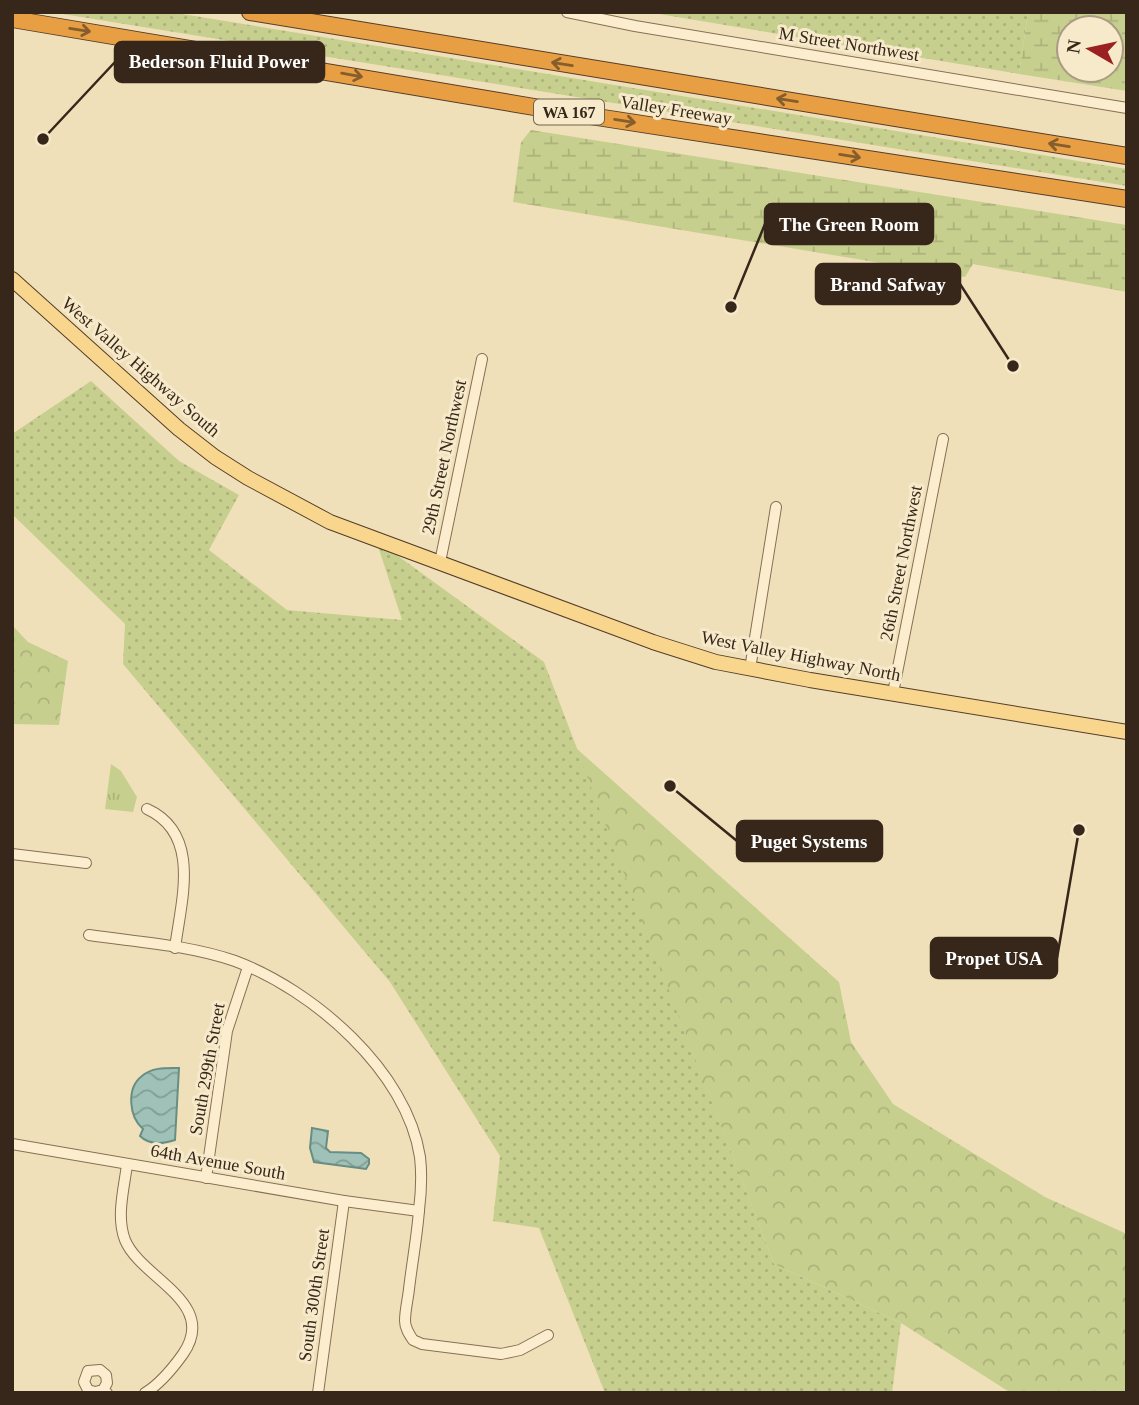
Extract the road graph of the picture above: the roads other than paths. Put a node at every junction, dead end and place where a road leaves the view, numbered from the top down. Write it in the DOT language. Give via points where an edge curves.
graph roads {
  1 [pos="250,12"];
  2 [pos="567,12"];
  3 [pos="12,19"];
  4 [pos="1127,107"];
  5 [pos="1127,156"];
  6 [pos="1127,199"];
  7 [pos="12,279"];
  8 [pos="482,359"];
  9 [pos="943,439"];
  10 [pos="776,507"];
  11 [pos="440,562"];
  12 [pos="750,669"];
  13 [pos="893,693"];
  14 [pos="1127,732"];
  15 [pos="147,809"];
  16 [pos="12,854"];
  17 [pos="86,863"];
  18 [pos="89,935"];
  19 [pos="175,948"];
  20 [pos="248,967"];
  21 [pos="12,1144"];
  22 [pos="127,1165"];
  23 [pos="206,1178"];
  24 [pos="344,1201"];
  25 [pos="419,1211"];
  26 [pos="548,1335"];
  27 [pos="145,1393"];
  28 [pos="318,1393"];
  5 -- 1 [label="highway, Valley Freeway, one-way"];
  2 -- 4 [label="street, M Street Northwest"];
  3 -- 6 [label="highway, Valley Freeway / WA 167, one-way" via="558,111"];
  7 -- 11 [label="main road, West Valley Highway South" via="215,457 330,522"];
  8 -- 11 [label="street, 29th Street Northwest"];
  9 -- 13 [label="street, 26th Street Northwest"];
  10 -- 12 [label="street"];
  11 -- 12 [label="main road, West Valley Highway North" via="653,642"];
  12 -- 13 [label="main road, West Valley Highway North"];
  13 -- 14 [label="main road, West Valley Highway North"];
  15 -- 19 [label="street" via="167,822 184,858"];
  16 -- 17 [label="street"];
  18 -- 19 [label="street"];
  19 -- 20 [label="street"];
  20 -- 23 [label="street, South 299th Street" via="227,1031"];
  20 -- 25 [label="street" via="286,985 369,1055 412,1131 420,1158"];
  21 -- 22 [label="street, 64th Avenue South"];
  22 -- 23 [label="street, 64th Avenue South"];
  22 -- 27 [label="street" via="121,1217 125,1240 138,1260 179,1298 192,1324 183,1353"];
  23 -- 24 [label="street, 64th Avenue South"];
  24 -- 25 [label="street, 64th Avenue South"];
  24 -- 28 [label="street, South 300th Street"];
  25 -- 26 [label="street" via="405,1322 413,1340 500,1354 520,1350"];
}
